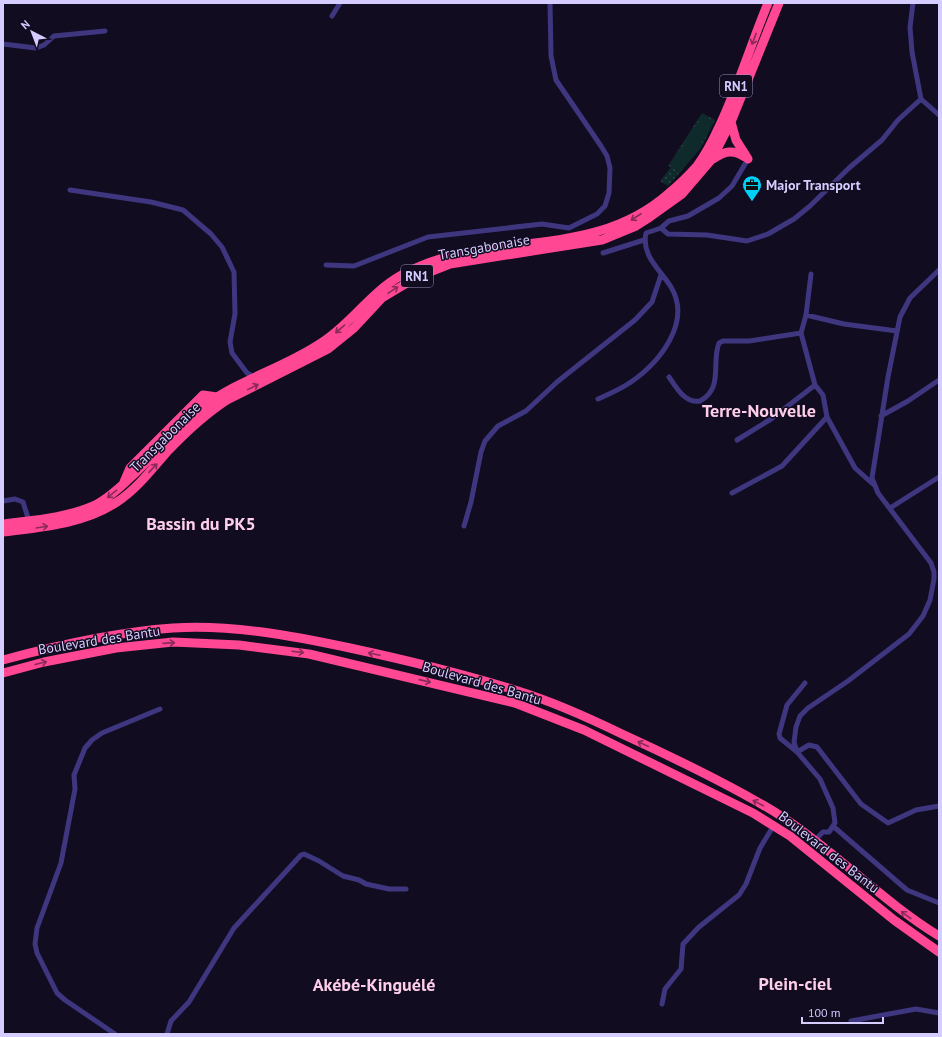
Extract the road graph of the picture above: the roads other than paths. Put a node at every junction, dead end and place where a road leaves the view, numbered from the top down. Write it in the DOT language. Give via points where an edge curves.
graph roads {
  1 [pos="340,3"];
  2 [pos="550,3"];
  3 [pos="768,3"];
  4 [pos="779,3"];
  5 [pos="913,3"];
  6 [pos="332,16"];
  7 [pos="106,31"];
  8 [pos="3,44"];
  9 [pos="921,99"];
  10 [pos="939,115"];
  11 [pos="731,122"];
  12 [pos="748,159"];
  13 [pos="712,160"];
  14 [pos="70,190"];
  15 [pos="569,228"];
  16 [pos="661,228"];
  17 [pos="569,238"];
  18 [pos="644,240"];
  19 [pos="603,254"];
  20 [pos="326,265"];
  21 [pos="939,270"];
  22 [pos="811,274"];
  23 [pos="661,275"];
  24 [pos="806,315"];
  25 [pos="897,331"];
  26 [pos="801,333"];
  27 [pos="254,377"];
  28 [pos="669,377"];
  29 [pos="939,380"];
  30 [pos="815,385"];
  31 [pos="598,399"];
  32 [pos="882,416"];
  33 [pos="827,417"];
  34 [pos="736,440"];
  35 [pos="939,478"];
  36 [pos="874,485"];
  37 [pos="732,493"];
  38 [pos="3,501"];
  39 [pos="890,508"];
  40 [pos="29,521"];
  41 [pos="3,524"];
  42 [pos="464,526"];
  43 [pos="3,532"];
  44 [pos="3,660"];
  45 [pos="3,673"];
  46 [pos="805,683"];
  47 [pos="160,709"];
  48 [pos="798,752"];
  49 [pos="939,806"];
  50 [pos="774,825"];
  51 [pos="834,826"];
  52 [pos="815,840"];
  53 [pos="406,889"];
  54 [pos="939,903"];
  55 [pos="939,936"];
  56 [pos="939,952"];
  57 [pos="662,1004"];
  58 [pos="939,1013"];
  59 [pos="851,1022"];
  60 [pos="116,1034"];
  61 [pos="167,1034"];
  1 -- 6 [label="street"];
  2 -- 15 [label="street" via="551,56 556,80 601,146 610,168 609,192 605,206 597,214"];
  3 -- 17 [label="highway, Transgabonaise / RN1, one-way" via="731,102 698,165 664,198 628,222 599,232"];
  4 -- 11 [label="highway, Transgabonaise / RN1"];
  5 -- 9 [label="street" via="910,27 912,52"];
  7 -- 8 [label="street" via="54,36 36,48"];
  9 -- 10 [label="street"];
  9 -- 16 [label="street" via="898,120 882,140 848,168 810,206 768,234 747,241 707,235 668,234"];
  11 -- 12 [label="highway" via="736,140"];
  11 -- 13 [label="highway, Transgabonaise / RN1"];
  12 -- 13 [label="highway" via="730,151"];
  12 -- 16 [label="street" via="732,186 719,198 688,216 670,221"];
  43 -- 13 [label="highway, Transgabonaise / RN1, one-way" via="70,522 117,502 212,410 328,349 354,328 382,298 417,276 450,264 581,245 614,236 636,226 682,194"];
  14 -- 27 [label="street" via="151,202 183,210 211,234 222,247 234,272 235,314 230,342 232,353 247,373"];
  15 -- 17 [label="street"];
  15 -- 20 [label="street" via="542,224 428,237 354,266"];
  16 -- 18 [label="street" via="646,233"];
  17 -- 27 [label="highway, Transgabonaise / RN1, one-way" via="460,254 429,262 387,284 326,341 303,355"];
  18 -- 19 [label="street"];
  18 -- 23 [label="street" via="650,259"];
  21 -- 25 [label="street" via="910,298 900,317"];
  22 -- 24 [label="street"];
  23 -- 31 [label="street" via="671,287 679,309 673,333 665,349 631,382"];
  23 -- 42 [label="street" via="652,302 636,320 557,382 526,411 493,431 485,441"];
  24 -- 25 [label="street" via="844,324"];
  24 -- 26 [label="street"];
  25 -- 32 [label="street"];
  26 -- 28 [label="street" via="719,343 716,380 711,392 700,401 690,400 683,395"];
  26 -- 30 [label="street"];
  27 -- 40 [label="highway, Transgabonaise / RN1, one-way" via="217,397 189,419 123,485 96,505 79,512"];
  29 -- 32 [label="street"];
  30 -- 33 [label="street" via="823,395"];
  30 -- 34 [label="street" via="772,419"];
  32 -- 36 [label="street" via="873,470"];
  33 -- 36 [label="street" via="855,468"];
  33 -- 37 [label="street" via="782,466"];
  35 -- 39 [label="street"];
  36 -- 39 [label="street"];
  38 -- 40 [label="street" via="15,499 23,502"];
  39 -- 48 [label="street" via="931,563 934,580 930,600 923,616 902,640 800,716 794,742"];
  40 -- 41 [label="highway, Transgabonaise / RN1"];
  52 -- 44 [label="highway, Boulevard des Bantu, one-way" via="764,806 659,751 592,720 520,691 382,655 312,640 240,630 175,628 112,635"];
  45 -- 50 [label="highway, Boulevard des Bantu, one-way" via="116,648 172,642 239,645 309,654 515,703 584,730 709,790"];
  46 -- 48 [label="street" via="787,706 779,734 780,738"];
  47 -- 60 [label="street" via="102,732 85,748 74,775 75,789 61,863 36,932 37,953 57,993"];
  48 -- 49 [label="street" via="808,746 817,747 861,804 888,823 916,810"];
  48 -- 51 [label="street" via="820,779 835,815"];
  50 -- 56 [label="highway, Boulevard des Bantu" via="822,860 905,929"];
  50 -- 57 [label="street" via="760,848 740,895 699,927 683,944 679,973 665,988"];
  51 -- 52 [label="street"];
  51 -- 54 [label="street" via="907,890"];
  55 -- 52 [label="highway, Boulevard des Bantu, one-way" via="901,911"];
  53 -- 61 [label="street" via="389,889 366,884 343,876 304,854 301,855 234,928 189,1002 171,1021"];
  58 -- 59 [label="street" via="916,1009"];
}
